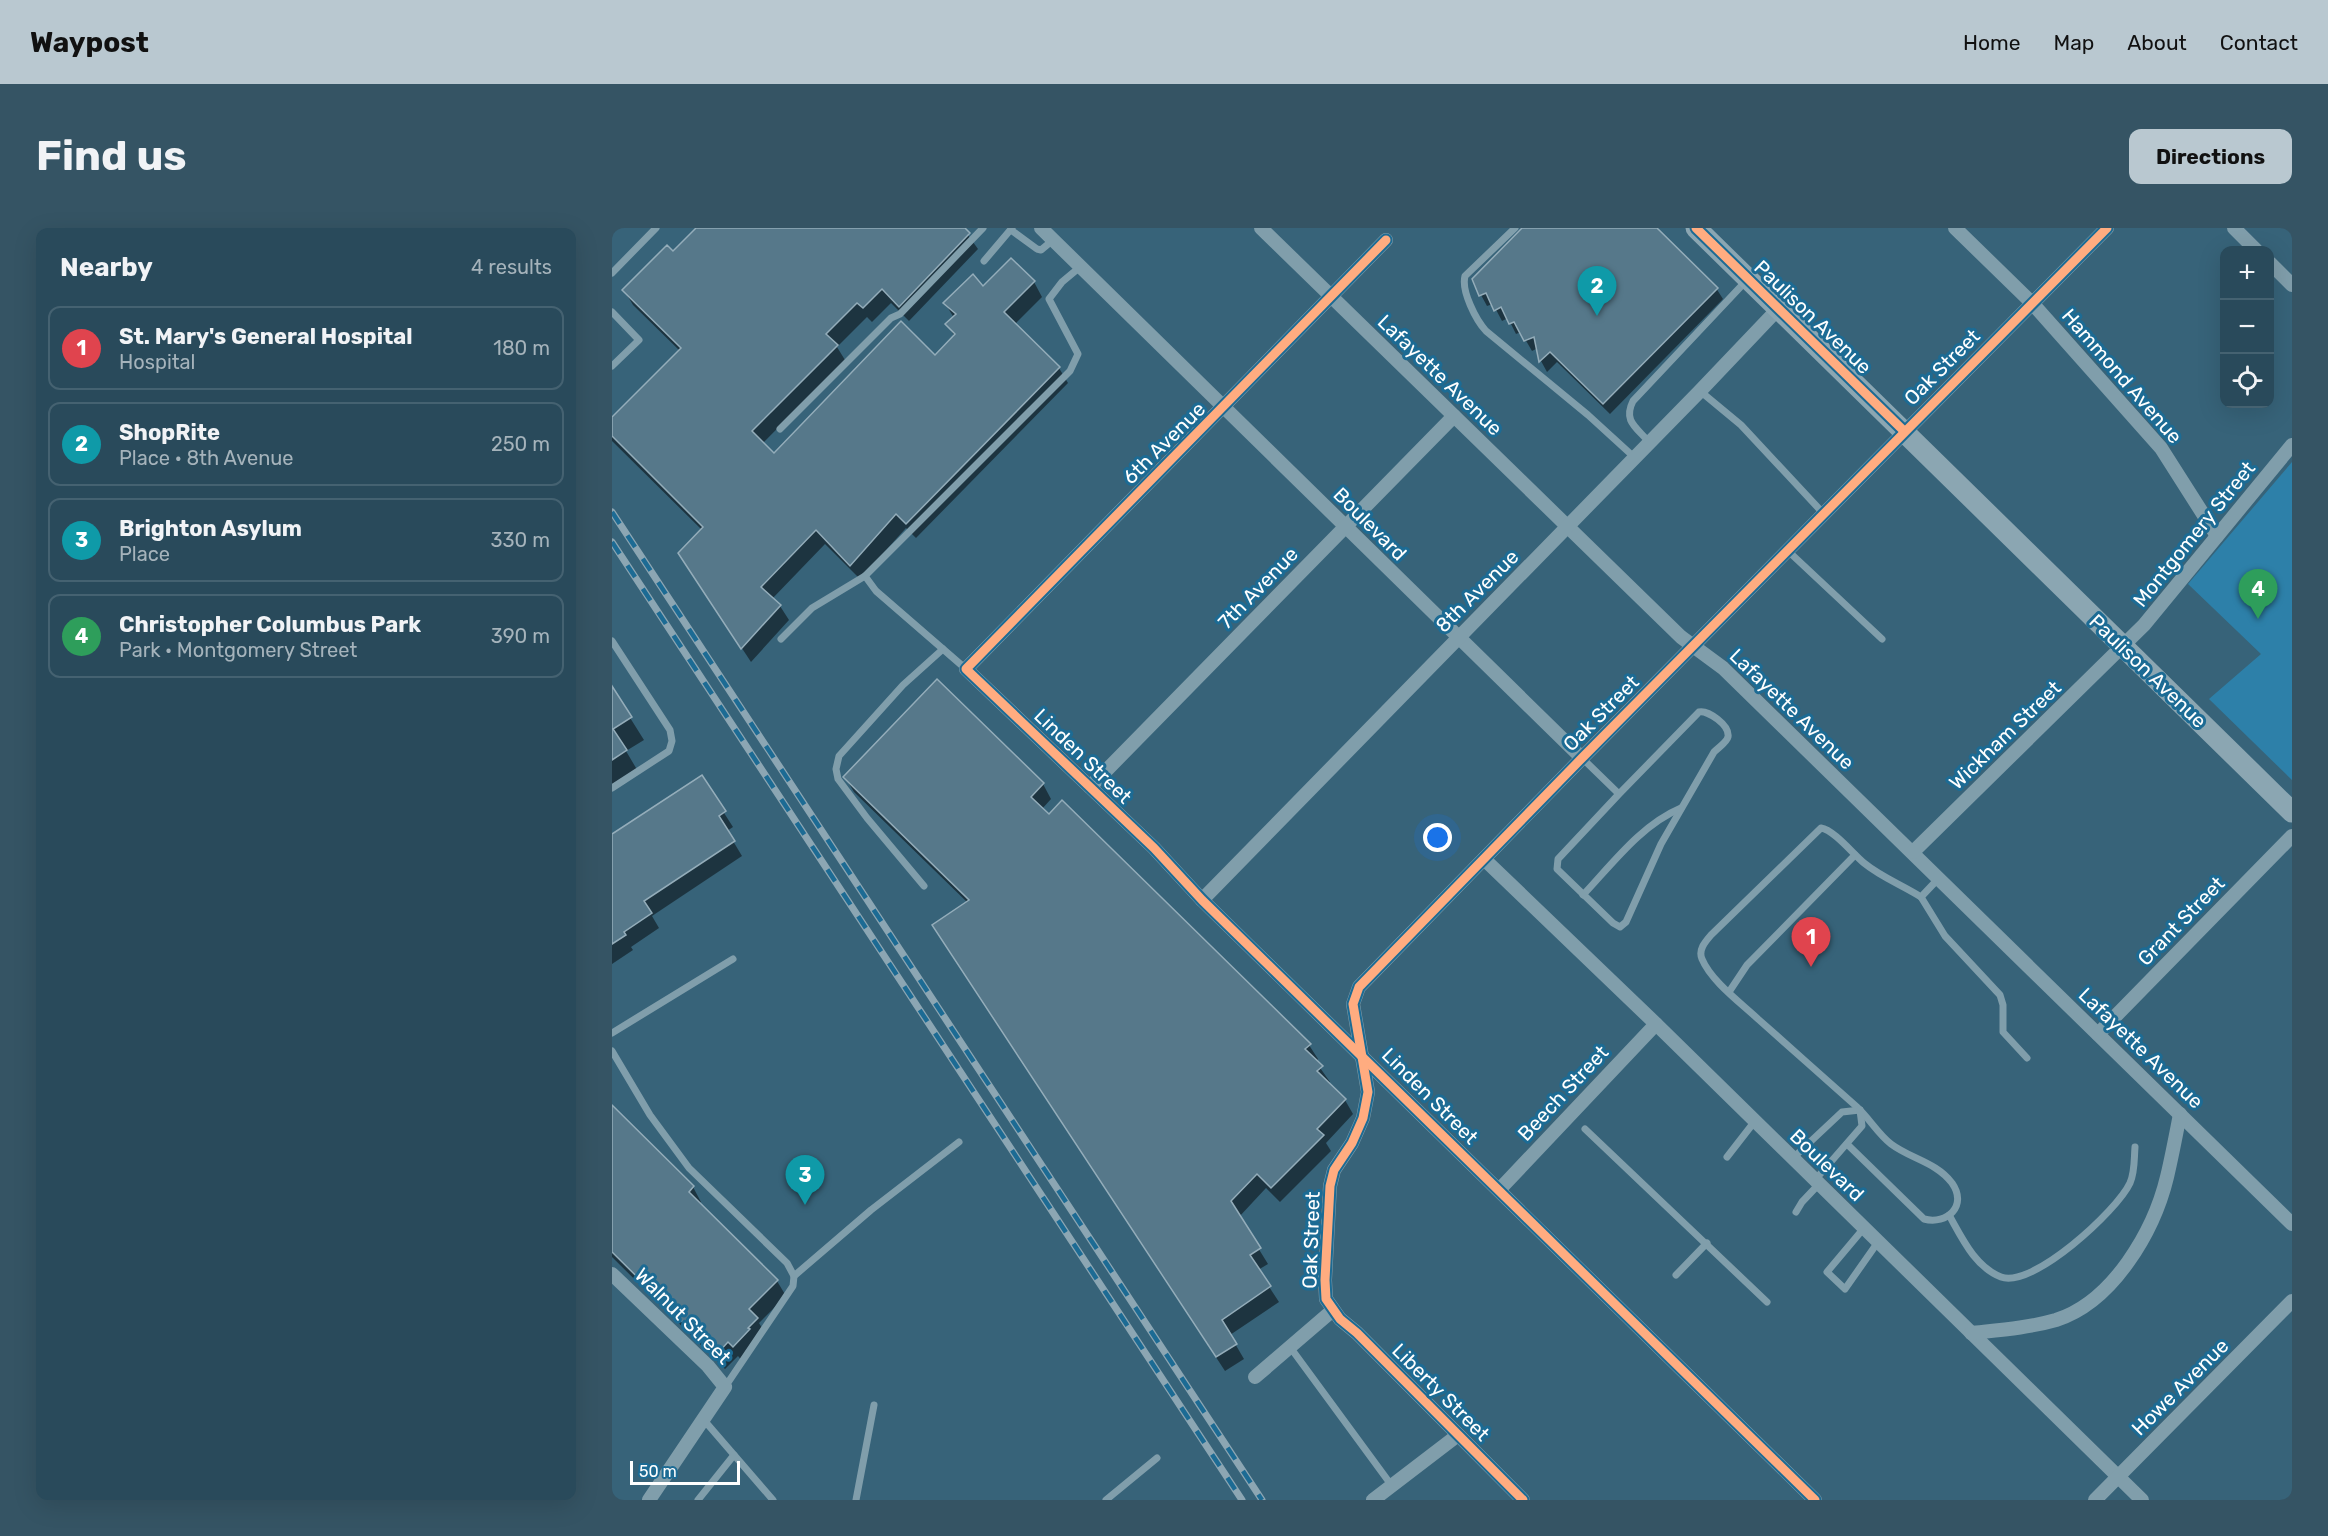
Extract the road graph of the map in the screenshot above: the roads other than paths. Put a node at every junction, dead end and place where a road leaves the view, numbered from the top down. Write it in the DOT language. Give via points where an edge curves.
graph roads {
  1 [pos="656,228"];
  2 [pos="983,228"];
  3 [pos="1041,228"];
  4 [pos="1261,228"];
  5 [pos="1515,228"];
  6 [pos="1696,228"];
  7 [pos="1955,228"];
  8 [pos="2107,228"];
  9 [pos="2234,228"];
  10 [pos="1012,229"];
  11 [pos="1053,240"];
  12 [pos="1386,240"];
  13 [pos="2252,246"];
  14 [pos="984,261"];
  15 [pos="1080,267"];
  16 [pos="2274,267"];
  17 [pos="612,273"];
  18 [pos="1748,279"];
  19 [pos="2292,285"];
  20 [pos="1332,298"];
  21 [pos="2031,303"];
  22 [pos="1778,309"];
  23 [pos="612,312"];
  24 [pos="612,366"];
  25 [pos="1700,391"];
  26 [pos="1224,408"];
  27 [pos="1454,416"];
  28 [pos="780,429"];
  29 [pos="1904,431"];
  30 [pos="1649,442"];
  31 [pos="2292,446"];
  32 [pos="1634,457"];
  33 [pos="1823,513"];
  34 [pos="1345,527"];
  35 [pos="1568,528"];
  36 [pos="2217,536"];
  37 [pos="1787,550"];
  38 [pos="865,576"];
  39 [pos="1458,638"];
  40 [pos="781,639"];
  41 [pos="1882,639"];
  42 [pos="612,641"];
  43 [pos="1694,646"];
  44 [pos="2123,646"];
  45 [pos="943,649"];
  46 [pos="966,669"];
  47 [pos="1582,758"];
  48 [pos="1090,787"];
  49 [pos="612,788"];
  50 [pos="1619,794"];
  51 [pos="1681,808"];
  52 [pos="2292,812"];
  53 [pos="2292,836"];
  54 [pos="1913,852"];
  55 [pos="1854,855"];
  56 [pos="1484,859"];
  57 [pos="1939,878"];
  58 [pos="924,886"];
  59 [pos="1583,895"];
  60 [pos="1921,897"];
  61 [pos="1202,900"];
  62 [pos="733,959"];
  63 [pos="1729,992"];
  64 [pos="1656,1024"];
  65 [pos="612,1033"];
  66 [pos="2098,1034"];
  67 [pos="612,1051"];
  68 [pos="1361,1054"];
  69 [pos="2027,1058"];
  70 [pos="1860,1110"];
  71 [pos="2180,1114"];
  72 [pos="1755,1121"];
  73 [pos="1585,1129"];
  74 [pos="959,1142"];
  75 [pos="1846,1144"];
  76 [pos="2135,1147"];
  77 [pos="1727,1157"];
  78 [pos="1793,1158"];
  79 [pos="1817,1182"];
  80 [pos="1499,1190"];
  81 [pos="1796,1212"];
  82 [pos="1949,1215"];
  83 [pos="2292,1224"];
  84 [pos="1864,1228"];
  85 [pos="1878,1242"];
  86 [pos="1707,1243"];
  87 [pos="612,1274"];
  88 [pos="1676,1275"];
  89 [pos="794,1276"];
  90 [pos="2292,1301"];
  91 [pos="1767,1302"];
  92 [pos="1333,1310"];
  93 [pos="1971,1333"];
  94 [pos="1290,1347"];
  95 [pos="1255,1377"];
  96 [pos="725,1387"];
  97 [pos="874,1405"];
  98 [pos="703,1419"];
  99 [pos="1458,1435"];
  100 [pos="734,1455"];
  101 [pos="1157,1458"];
  102 [pos="2118,1476"];
  103 [pos="1392,1486"];
  104 [pos="649,1500"];
  105 [pos="698,1500"];
  106 [pos="773,1500"];
  107 [pos="856,1500"];
  108 [pos="1106,1500"];
  109 [pos="1373,1500"];
  110 [pos="1523,1500"];
  111 [pos="1815,1500"];
  112 [pos="2095,1500"];
  113 [pos="2142,1500"];
  1 -- 17 [label="lane"];
  2 -- 28 [label="lane"];
  3 -- 11 [label="street, Boulevard"];
  4 -- 20 [label="street, Lafayette Avenue"];
  5 -- 32 [label="lane" via="1465,276 1477,322"];
  6 -- 18 [label="main road, Paulison Avenue"];
  7 -- 21 [label="street, Hammond Avenue"];
  8 -- 21 [label="street, Oak Street"];
  9 -- 13 [label="street"];
  10 -- 11 [label="lane" via="1036,249 1041,250"];
  10 -- 14 [label="lane"];
  11 -- 15 [label="street, Boulevard"];
  12 -- 20 [label="street, 6th Avenue"];
  15 -- 26 [label="street, Boulevard"];
  15 -- 38 [label="lane" via="1049,299 1078,354 1070,371"];
  16 -- 19 [label="street"];
  18 -- 22 [label="main road, Paulison Avenue"];
  18 -- 30 [label="lane" via="1633,401 1629,419"];
  20 -- 26 [label="street, 6th Avenue"];
  20 -- 27 [label="street, Lafayette Avenue"];
  21 -- 29 [label="street, Oak Street"];
  21 -- 36 [label="street, Hammond Avenue" via="2162,448"];
  22 -- 25 [label="street, 8th Avenue"];
  22 -- 29 [label="main road, Paulison Avenue"];
  23 -- 24 [label="lane" via="639,340"];
  25 -- 30 [label="street, 8th Avenue"];
  25 -- 33 [label="lane" via="1741,425"];
  26 -- 34 [label="street, Boulevard"];
  26 -- 46 [label="street, 6th Avenue"];
  27 -- 34 [label="street, 7th Avenue"];
  27 -- 35 [label="street, Lafayette Avenue"];
  29 -- 33 [label="street, Oak Street"];
  29 -- 44 [label="main road, Paulison Avenue"];
  30 -- 32 [label="street, 8th Avenue"];
  31 -- 36 [label="street, Montgomery Street"];
  32 -- 35 [label="street, 8th Avenue"];
  33 -- 37 [label="street, Oak Street"];
  34 -- 39 [label="street, Boulevard"];
  34 -- 48 [label="street, 7th Avenue"];
  35 -- 39 [label="street, 8th Avenue"];
  35 -- 43 [label="street, Lafayette Avenue"];
  36 -- 44 [label="street, Montgomery Street"];
  37 -- 41 [label="lane"];
  37 -- 43 [label="street, Oak Street"];
  38 -- 40 [label="lane" via="812,608"];
  38 -- 45 [label="lane" via="876,591"];
  39 -- 47 [label="street, Boulevard"];
  39 -- 61 [label="street, 8th Avenue"];
  42 -- 49 [label="lane" via="670,730 672,741 669,751"];
  43 -- 47 [label="street, Oak Street"];
  43 -- 54 [label="street, Lafayette Avenue" via="1723,668"];
  44 -- 52 [label="main road, Paulison Avenue"];
  44 -- 54 [label="street, Wickham Street"];
  45 -- 46 [label="lane"];
  45 -- 58 [label="lane" via="903,685 839,756 836,769 838,779 867,818"];
  46 -- 48 [label="street, Linden Street"];
  47 -- 50 [label="lane"];
  47 -- 56 [label="street, Oak Street"];
  48 -- 61 [label="street, Linden Street"];
  50 -- 51 [label="lane" via="1697,714 1705,711 1722,725 1728,737 1714,752"];
  50 -- 59 [label="lane" via="1558,859 1557,868"];
  51 -- 59 [label="lane" via="1646,829"];
  51 -- 59 [label="lane" via="1626,922 1620,927 1613,923"];
  53 -- 66 [label="street, Grant Street"];
  54 -- 57 [label="street, Lafayette Avenue"];
  55 -- 60 [label="lane" via="1883,877"];
  55 -- 63 [label="lane" via="1747,965"];
  55 -- 63 [label="lane" via="1821,828 1711,935 1702,946 1701,957"];
  56 -- 64 [label="street, Boulevard"];
  56 -- 68 [label="street, Oak Street" via="1359,987 1353,1004"];
  57 -- 60 [label="lane"];
  57 -- 66 [label="street, Lafayette Avenue"];
  60 -- 69 [label="lane" via="1945,936 2000,995 2003,1032"];
  61 -- 68 [label="street, Linden Street"];
  62 -- 65 [label="lane"];
  63 -- 70 [label="lane"];
  64 -- 72 [label="street, Boulevard"];
  64 -- 80 [label="street, Beech Street"];
  66 -- 71 [label="street, Lafayette Avenue"];
  67 -- 89 [label="lane" via="650,1115 689,1168 787,1263"];
  68 -- 80 [label="street, Linden Street"];
  68 -- 92 [label="street, Oak Street" via="1368,1092 1363,1118 1334,1170 1328,1201 1325,1280 1326,1299"];
  70 -- 75 [label="lane" via="1862,1126"];
  70 -- 78 [label="lane" via="1842,1112"];
  70 -- 82 [label="lane" via="1892,1144 1933,1165 1952,1183 1959,1202"];
  71 -- 83 [label="street, Lafayette Avenue"];
  71 -- 93 [label="street" via="2167,1179 2153,1217 2113,1282 2072,1313 2057,1319"];
  72 -- 77 [label="lane"];
  72 -- 78 [label="street, Boulevard"];
  73 -- 86 [label="lane"];
  74 -- 89 [label="lane"];
  75 -- 79 [label="lane"];
  75 -- 82 [label="lane" via="1924,1219"];
  76 -- 82 [label="lane" via="2130,1184 2108,1212 2077,1242 2019,1278 2004,1278 1985,1269"];
  78 -- 79 [label="street, Boulevard"];
  79 -- 81 [label="lane"];
  79 -- 84 [label="street, Boulevard"];
  80 -- 111 [label="street, Linden Street"];
  84 -- 85 [label="street, Boulevard"];
  84 -- 85 [label="lane" via="1827,1272 1845,1289"];
  85 -- 93 [label="street, Boulevard"];
  86 -- 88 [label="lane"];
  86 -- 91 [label="lane"];
  87 -- 96 [label="street, Walnut Street"];
  89 -- 96 [label="lane" via="793,1286"];
  90 -- 102 [label="street, Howe Avenue"];
  92 -- 94 [label="street"];
  92 -- 99 [label="street, Liberty Street"];
  93 -- 102 [label="street, Boulevard"];
  94 -- 95 [label="street"];
  94 -- 103 [label="lane"];
  96 -- 98 [label="street"];
  97 -- 107 [label="lane"];
  98 -- 100 [label="lane"];
  98 -- 104 [label="street"];
  99 -- 103 [label="street"];
  99 -- 110 [label="street, Liberty Street"];
  100 -- 105 [label="lane"];
  100 -- 106 [label="lane"];
  101 -- 108 [label="lane"];
  102 -- 112 [label="street, Howe Avenue"];
  102 -- 113 [label="street, Boulevard"];
  103 -- 109 [label="street"];
}
